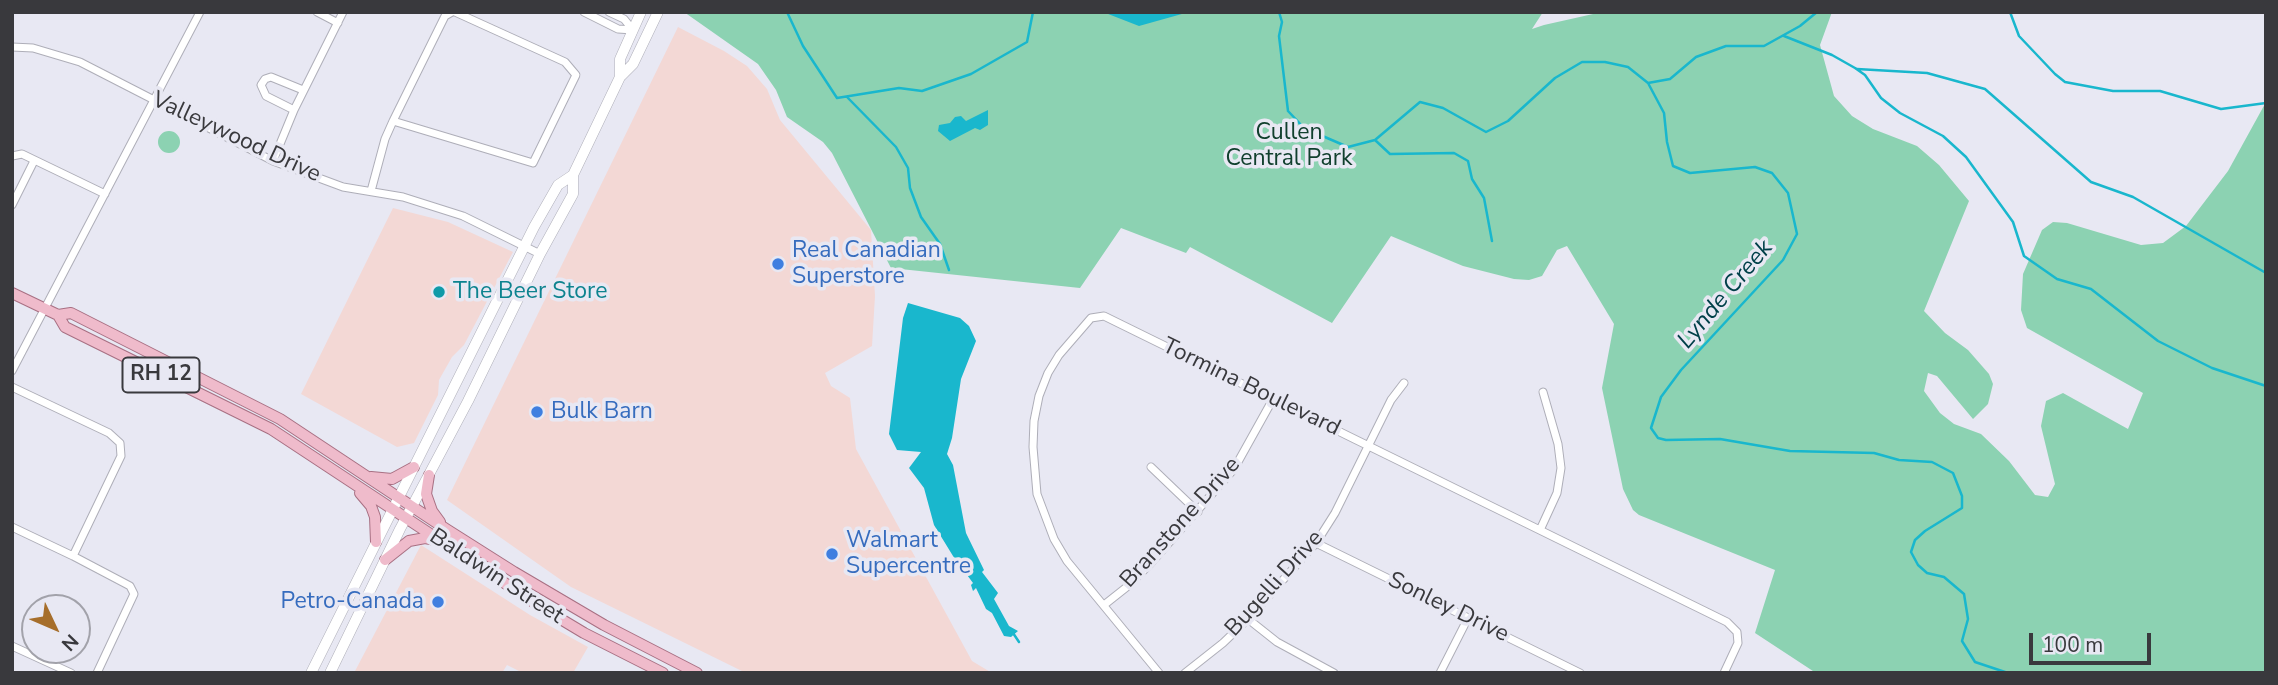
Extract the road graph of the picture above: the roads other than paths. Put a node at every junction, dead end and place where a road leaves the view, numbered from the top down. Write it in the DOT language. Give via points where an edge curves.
graph roads {
  1 [pos="200,12"];
  2 [pos="317,12"];
  3 [pos="343,12"];
  4 [pos="453,12"];
  5 [pos="584,12"];
  6 [pos="610,12"];
  7 [pos="641,12"];
  8 [pos="657,12"];
  9 [pos="338,23"];
  10 [pos="633,30"];
  11 [pos="12,47"];
  12 [pos="620,77"];
  13 [pos="303,90"];
  14 [pos="154,99"];
  15 [pos="294,110"];
  16 [pos="393,121"];
  17 [pos="12,156"];
  18 [pos="34,161"];
  19 [pos="274,161"];
  20 [pos="573,175"];
  21 [pos="371,191"];
  22 [pos="105,194"];
  23 [pos="12,205"];
  24 [pos="525,246"];
  25 [pos="540,254"];
  26 [pos="12,293"];
  27 [pos="45,308"];
  28 [pos="58,314"];
  29 [pos="12,371"];
  30 [pos="1404,383"];
  31 [pos="12,387"];
  32 [pos="1543,392"];
  33 [pos="1273,399"];
  34 [pos="1368,445"];
  35 [pos="414,467"];
  36 [pos="1151,467"];
  37 [pos="335,470"];
  38 [pos="429,475"];
  39 [pos="368,477"];
  40 [pos="399,497"];
  41 [pos="412,506"];
  42 [pos="392,510"];
  43 [pos="1198,512"];
  44 [pos="405,519"];
  45 [pos="12,527"];
  46 [pos="446,529"];
  47 [pos="1539,530"];
  48 [pos="439,540"];
  49 [pos="376,542"];
  50 [pos="1316,543"];
  51 [pos="73,556"];
  52 [pos="385,560"];
  53 [pos="1104,606"];
  54 [pos="1468,618"];
  55 [pos="1248,619"];
  56 [pos="12,646"];
  57 [pos="71,673"];
  58 [pos="97,673"];
  59 [pos="311,673"];
  60 [pos="330,673"];
  61 [pos="663,673"];
  62 [pos="697,673"];
  63 [pos="1159,673"];
  64 [pos="1185,673"];
  65 [pos="1334,673"];
  66 [pos="1440,673"];
  67 [pos="1580,673"];
  68 [pos="1724,673"];
  1 -- 14 [label="street"];
  2 -- 9 [label="street"];
  3 -- 9 [label="street"];
  4 -- 16 [label="street" via="446,16"];
  4 -- 16 [label="street" via="565,62 576,75 533,163"];
  5 -- 10 [label="street" via="618,29"];
  6 -- 10 [label="street"];
  7 -- 10 [label="main road"];
  8 -- 12 [label="main road" via="633,64"];
  9 -- 13 [label="street"];
  10 -- 12 [label="main road" via="620,59"];
  11 -- 14 [label="street, Valleywood Drive" via="33,48 80,62"];
  12 -- 20 [label="main road"];
  13 -- 15 [label="street"];
  13 -- 15 [label="street" via="271,77 261,85 265,96"];
  14 -- 19 [label="street, Valleywood Drive"];
  14 -- 22 [label="street"];
  15 -- 19 [label="street"];
  16 -- 21 [label="street"];
  17 -- 18 [label="street" via="22,154"];
  18 -- 22 [label="street"];
  18 -- 23 [label="street"];
  19 -- 21 [label="street, Valleywood Drive" via="343,187"];
  20 -- 24 [label="main road" via="558,185"];
  20 -- 25 [label="main road" via="573,194"];
  21 -- 24 [label="street, Valleywood Drive" via="463,216"];
  22 -- 27 [label="street"];
  24 -- 25 [label="street, Valleywood Drive"];
  24 -- 35 [label="main road"];
  25 -- 38 [label="main road"];
  26 -- 27 [label="main road, RH 12"];
  27 -- 28 [label="main road, RH 12"];
  27 -- 29 [label="street"];
  28 -- 37 [label="main road, RH 12" via="65,327 271,429"];
  28 -- 39 [label="main road, RH 12" via="71,313 247,401"];
  30 -- 34 [label="street, Bugelli Drive"];
  31 -- 51 [label="street" via="109,433 120,443 121,456"];
  32 -- 47 [label="street" via="1561,468 1557,494"];
  33 -- 34 [label="street, Tormina Boulevard"];
  33 -- 43 [label="street, Branstone Drive" via="1234,469"];
  33 -- 53 [label="street, Tormina Boulevard" via="1104,316 1091,318 1059,355 1043,384 1034,421 1037,494 1054,539"];
  34 -- 47 [label="street, Tormina Boulevard"];
  34 -- 50 [label="street, Bugelli Drive"];
  35 -- 39 [label="main road" via="392,479"];
  35 -- 40 [label="main road"];
  36 -- 43 [label="street"];
  37 -- 42 [label="main road, Baldwin Street / RH 12"];
  37 -- 49 [label="main road" via="371,506"];
  38 -- 41 [label="main road"];
  38 -- 46 [label="main road" via="426,494"];
  39 -- 40 [label="main road, RH 12"];
  40 -- 41 [label="main road, Baldwin Street / RH 12"];
  40 -- 42 [label="main road"];
  41 -- 44 [label="main road"];
  41 -- 46 [label="main road, Baldwin Street / RH 12"];
  42 -- 44 [label="main road, Baldwin Street / RH 12"];
  42 -- 49 [label="main road"];
  43 -- 53 [label="street, Branstone Drive"];
  44 -- 48 [label="main road, Baldwin Street / RH 12"];
  44 -- 52 [label="main road"];
  45 -- 51 [label="street"];
  46 -- 62 [label="main road, Baldwin Street / RH 12" via="579,611"];
  47 -- 68 [label="street, Tormina Boulevard" via="1727,622 1737,632 1738,643"];
  48 -- 52 [label="main road" via="415,539"];
  48 -- 61 [label="main road, Baldwin Street / RH 12" via="584,633"];
  49 -- 59 [label="main road"];
  50 -- 54 [label="street, Sonley Drive"];
  50 -- 55 [label="street, Bugelli Drive"];
  51 -- 58 [label="street" via="130,586 134,594"];
  52 -- 60 [label="main road"];
  53 -- 63 [label="street, Tormina Boulevard"];
  54 -- 66 [label="street"];
  54 -- 67 [label="street, Sonley Drive"];
  55 -- 64 [label="street, Bugelli Drive"];
  55 -- 65 [label="street" via="1277,642"];
  56 -- 57 [label="street"];
}
